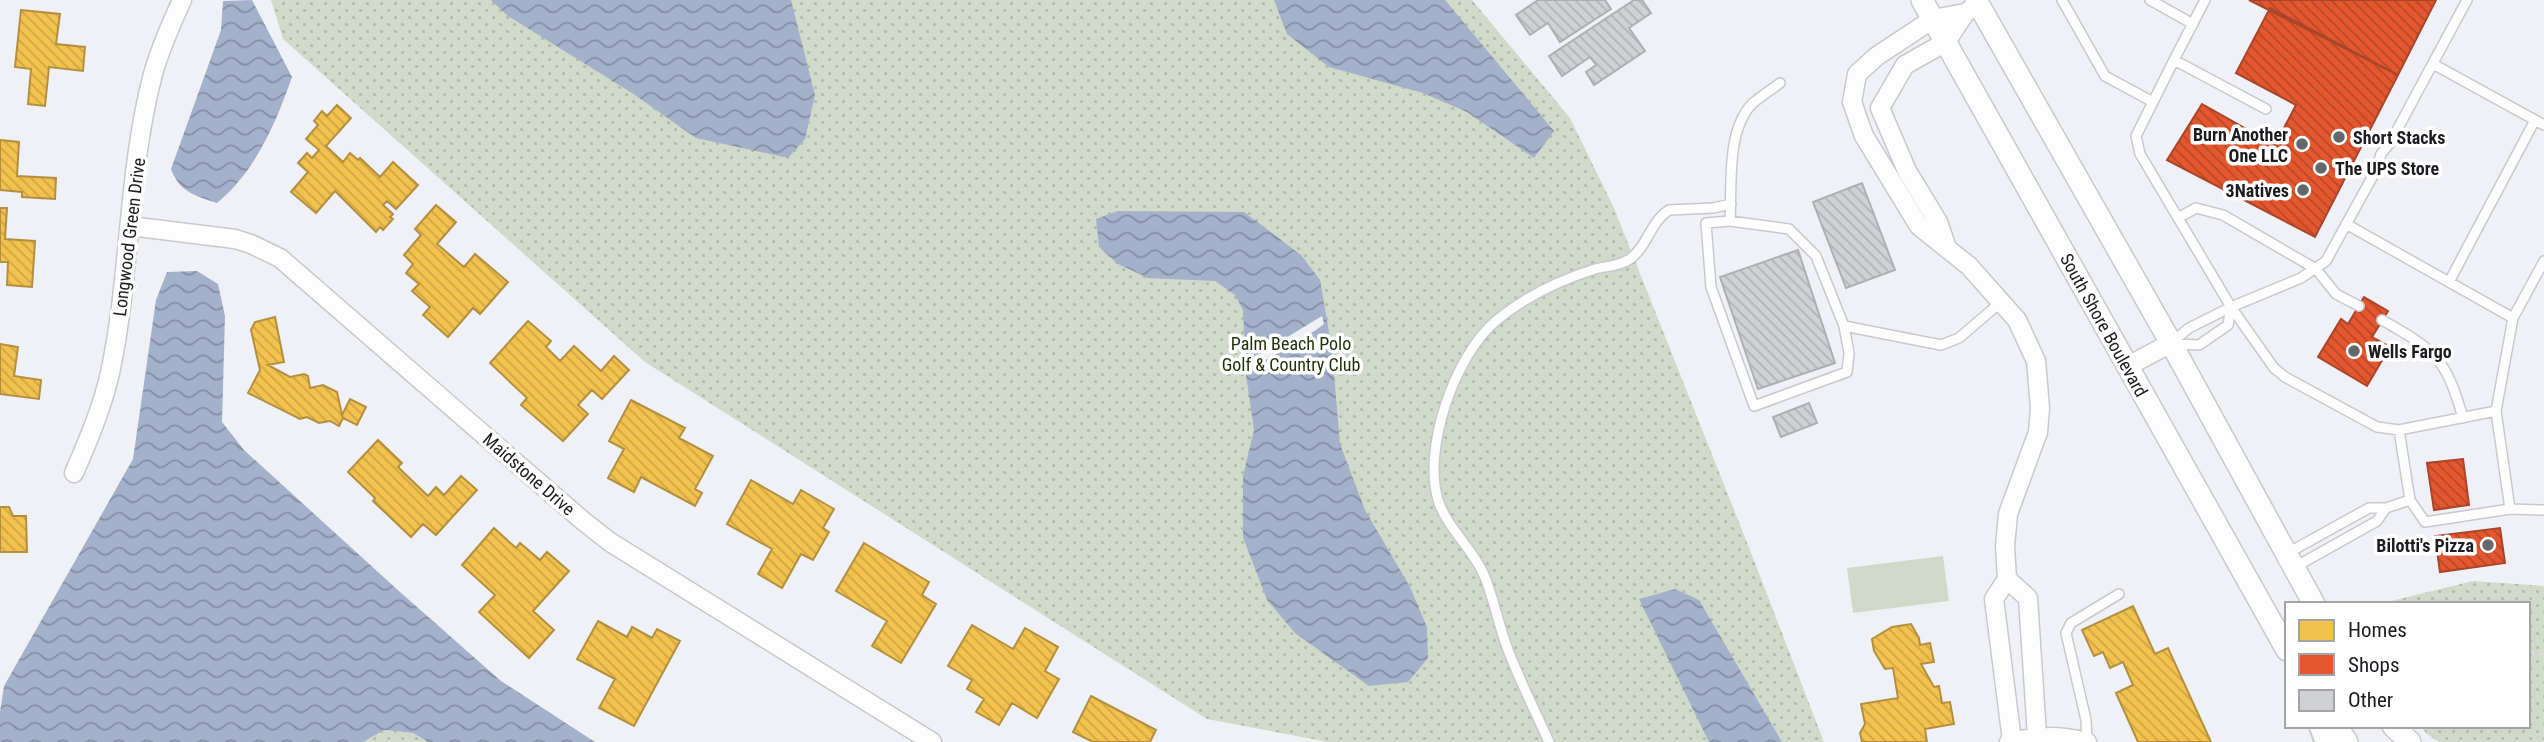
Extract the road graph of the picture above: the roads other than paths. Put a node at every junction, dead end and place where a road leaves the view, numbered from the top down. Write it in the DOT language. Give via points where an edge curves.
graph roads {
  1 [pos="182,0"];
  2 [pos="1922,0"];
  3 [pos="2062,0"];
  4 [pos="2150,0"];
  5 [pos="2205,0"];
  6 [pos="2467,0"];
  7 [pos="1977,4"];
  8 [pos="1933,19"];
  9 [pos="2193,23"];
  10 [pos="1946,43"];
  11 [pos="2174,60"];
  12 [pos="2433,64"];
  13 [pos="1780,83"];
  14 [pos="2153,103"];
  15 [pos="2266,108"];
  16 [pos="2535,120"];
  17 [pos="2544,125"];
  18 [pos="1731,204"];
  19 [pos="2178,218"];
  20 [pos="1730,221"];
  21 [pos="2346,224"];
  22 [pos="130,226"];
  23 [pos="1947,248"];
  24 [pos="2544,261"];
  25 [pos="2316,269"];
  26 [pos="2449,282"];
  27 [pos="2001,302"];
  28 [pos="2231,306"];
  29 [pos="2358,306"];
  30 [pos="2513,318"];
  31 [pos="2382,320"];
  32 [pos="1844,326"];
  33 [pos="2171,343"];
  34 [pos="2128,366"];
  35 [pos="2496,411"];
  36 [pos="2463,418"];
  37 [pos="2399,430"];
  38 [pos="74,473"];
  39 [pos="2410,500"];
  40 [pos="2386,508"];
  41 [pos="2510,509"];
  42 [pos="2543,512"];
  43 [pos="2290,561"];
  44 [pos="2007,579"];
  45 [pos="2119,594"];
  46 [pos="2313,602"];
  47 [pos="2285,646"];
  48 [pos="2395,728"];
  49 [pos="2037,736"];
  50 [pos="932,742"];
  51 [pos="1549,742"];
  52 [pos="2010,742"];
  53 [pos="2087,742"];
  54 [pos="2410,742"];
  1 -- 22 [label="street, Longwood Green Drive" via="154,74"];
  2 -- 8 [label="street, South Shore Boulevard"];
  3 -- 14 [label="lane" via="2105,76"];
  4 -- 9 [label="lane"];
  5 -- 9 [label="lane"];
  6 -- 12 [label="lane"];
  7 -- 8 [label="street"];
  7 -- 10 [label="street"];
  7 -- 33 [label="street"];
  8 -- 10 [label="street, South Shore Boulevard"];
  8 -- 23 [label="street" via="1857,74 1852,102 1864,136 1919,226"];
  9 -- 11 [label="lane"];
  10 -- 23 [label="street" via="1905,65 1881,108"];
  10 -- 34 [label="street, South Shore Boulevard"];
  11 -- 14 [label="lane"];
  11 -- 15 [label="lane"];
  12 -- 16 [label="lane"];
  12 -- 21 [label="lane"];
  13 -- 18 [label="lane" via="1752,104 1741,119 1733,148"];
  14 -- 19 [label="lane" via="2136,136 2140,154"];
  16 -- 17 [label="lane"];
  16 -- 26 [label="lane"];
  18 -- 20 [label="lane"];
  18 -- 51 [label="lane" via="1669,210 1628,261 1575,277 1522,301 1478,338 1444,411 1434,457 1439,504 1485,576 1509,654"];
  19 -- 25 [label="lane" via="2196,208 2223,215"];
  19 -- 28 [label="lane"];
  20 -- 32 [label="lane" via="1789,229 1816,256"];
  20 -- 32 [label="lane" via="1706,223 1711,287 1754,406 1847,372"];
  21 -- 25 [label="lane" via="2326,261"];
  21 -- 26 [label="lane"];
  22 -- 38 [label="street, Longwood Green Drive" via="109,375 95,425"];
  22 -- 50 [label="street, Maidstone Drive" via="235,239 280,258 610,542"];
  23 -- 27 [label="street"];
  24 -- 30 [label="lane"];
  25 -- 28 [label="lane"];
  25 -- 29 [label="lane" via="2336,294"];
  26 -- 30 [label="lane"];
  27 -- 32 [label="lane" via="1959,338 1941,345"];
  27 -- 44 [label="street" via="2017,320 2036,360 2040,408 2038,432 2008,514"];
  28 -- 33 [label="lane"];
  28 -- 33 [label="lane" via="2228,325 2199,345"];
  28 -- 37 [label="lane" via="2285,377 2377,427"];
  30 -- 35 [label="lane"];
  31 -- 36 [label="lane" via="2420,341 2440,361 2454,386"];
  33 -- 34 [label="street"];
  33 -- 43 [label="street"];
  34 -- 47 [label="street, South Shore Boulevard"];
  35 -- 36 [label="lane"];
  35 -- 41 [label="lane"];
  36 -- 37 [label="lane"];
  37 -- 39 [label="lane"];
  39 -- 40 [label="lane"];
  39 -- 41 [label="lane" via="2425,522"];
  40 -- 43 [label="lane" via="2378,521"];
  40 -- 43 [label="lane" via="2369,508"];
  41 -- 42 [label="lane"];
  43 -- 46 [label="street"];
  44 -- 49 [label="street" via="2028,598"];
  44 -- 52 [label="street" via="1994,599"];
  45 -- 53 [label="lane" via="2071,623 2066,633"];
  48 -- 54 [label="street"];
  49 -- 52 [label="street"];
  49 -- 53 [label="street"];
}
